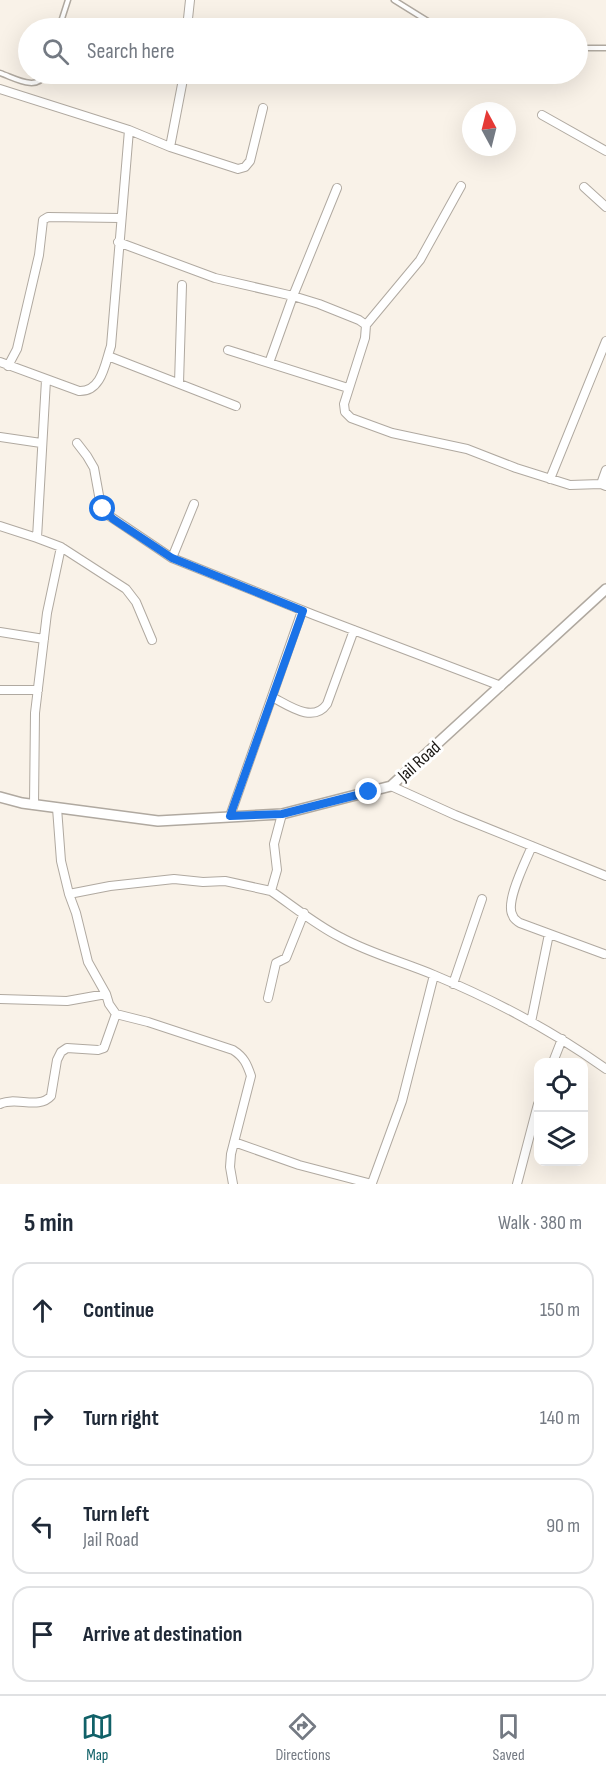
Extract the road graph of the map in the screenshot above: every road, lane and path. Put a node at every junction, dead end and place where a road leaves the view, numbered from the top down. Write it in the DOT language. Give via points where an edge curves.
graph roads {
  1 [pos="68,0"];
  2 [pos="190,0"];
  3 [pos="394,0"];
  4 [pos="62,18"];
  5 [pos="188,18"];
  6 [pos="423,18"];
  7 [pos="588,48"];
  8 [pos="606,48"];
  9 [pos="0,73"];
  10 [pos="18,79"];
  11 [pos="182,84"];
  12 [pos="0,89"];
  13 [pos="263,108"];
  14 [pos="542,115"];
  15 [pos="129,130"];
  16 [pos="170,147"];
  17 [pos="606,151"];
  18 [pos="460,186"];
  19 [pos="337,188"];
  20 [pos="584,188"];
  21 [pos="606,207"];
  22 [pos="120,218"];
  23 [pos="118,242"];
  24 [pos="182,285"];
  25 [pos="293,296"];
  26 [pos="366,325"];
  27 [pos="606,341"];
  28 [pos="228,350"];
  29 [pos="108,356"];
  30 [pos="0,362"];
  31 [pos="269,363"];
  32 [pos="9,366"];
  33 [pos="45,380"];
  34 [pos="179,384"];
  35 [pos="348,388"];
  36 [pos="236,406"];
  37 [pos="0,437"];
  38 [pos="41,443"];
  39 [pos="77,443"];
  40 [pos="606,470"];
  41 [pos="550,479"];
  42 [pos="603,485"];
  43 [pos="194,504"];
  44 [pos="0,526"];
  45 [pos="36,538"];
  46 [pos="61,548"];
  47 [pos="172,558"];
  48 [pos="604,594"];
  49 [pos="303,611"];
  50 [pos="354,630"];
  51 [pos="0,632"];
  52 [pos="44,639"];
  53 [pos="152,640"];
  54 [pos="501,686"];
  55 [pos="0,690"];
  56 [pos="38,690"];
  57 [pos="272,697"];
  58 [pos="391,786"];
  59 [pos="0,797"];
  60 [pos="34,805"];
  61 [pos="57,808"];
  62 [pos="282,814"];
  63 [pos="230,816"];
  64 [pos="531,846"];
  65 [pos="606,876"];
  66 [pos="271,891"];
  67 [pos="69,894"];
  68 [pos="482,899"];
  69 [pos="304,913"];
  70 [pos="549,934"];
  71 [pos="605,952"];
  72 [pos="435,975"];
  73 [pos="453,984"];
  74 [pos="106,994"];
  75 [pos="268,998"];
  76 [pos="0,999"];
  77 [pos="116,1014"];
  78 [pos="531,1022"];
  79 [pos="562,1039"];
  80 [pos="555,1058"];
  81 [pos="606,1069"];
  82 [pos="0,1104"];
  83 [pos="536,1112"];
  84 [pos="234,1142"];
  85 [pos="372,1183"];
  86 [pos="233,1184"];
  87 [pos="517,1184"];
  1 -- 4 [label="lane"];
  2 -- 5 [label="street"];
  3 -- 6 [label="lane"];
  7 -- 8 [label="lane"];
  9 -- 10 [label="lane"];
  11 -- 16 [label="street"];
  12 -- 15 [label="street"];
  13 -- 16 [label="street" via="250,161 245,167 238,169"];
  14 -- 17 [label="street"];
  15 -- 16 [label="street"];
  15 -- 22 [label="street"];
  18 -- 26 [label="street" via="429,248"];
  19 -- 25 [label="street"];
  20 -- 21 [label="street"];
  22 -- 23 [label="street"];
  22 -- 32 [label="street" via="43,220 39,255 17,349"];
  23 -- 25 [label="street" via="215,278"];
  23 -- 29 [label="street"];
  24 -- 34 [label="street"];
  25 -- 26 [label="street"];
  25 -- 31 [label="street"];
  26 -- 35 [label="street"];
  27 -- 41 [label="street"];
  28 -- 31 [label="street"];
  29 -- 33 [label="street" via="101,378 86,391"];
  29 -- 34 [label="street"];
  30 -- 32 [label="street"];
  31 -- 35 [label="street"];
  32 -- 33 [label="street"];
  33 -- 38 [label="street"];
  34 -- 36 [label="street"];
  35 -- 41 [label="street" via="345,412 362,423 467,449"];
  37 -- 38 [label="street"];
  38 -- 45 [label="street"];
  39 -- 47 [label="street" via="94,468 100,501 108,515"];
  40 -- 42 [label="street"];
  41 -- 42 [label="street"];
  43 -- 47 [label="street"];
  44 -- 45 [label="street"];
  45 -- 46 [label="street"];
  46 -- 52 [label="street"];
  46 -- 53 [label="street" via="126,589 136,602"];
  47 -- 49 [label="street"];
  48 -- 54 [label="street, Jail Road"];
  49 -- 50 [label="street"];
  49 -- 57 [label="street"];
  50 -- 54 [label="street"];
  50 -- 57 [label="street" via="322,711 305,713"];
  51 -- 52 [label="street"];
  52 -- 56 [label="street"];
  54 -- 58 [label="street, Jail Road"];
  55 -- 56 [label="street"];
  56 -- 60 [label="street"];
  57 -- 63 [label="street"];
  58 -- 62 [label="street, Jail Road"];
  58 -- 64 [label="street"];
  59 -- 60 [label="street, Jail Road"];
  60 -- 61 [label="street, Jail Road"];
  61 -- 63 [label="street, Jail Road" via="158,821"];
  61 -- 67 [label="street"];
  62 -- 63 [label="street, Jail Road"];
  62 -- 66 [label="street" via="274,844 278,870"];
  64 -- 65 [label="street"];
  64 -- 70 [label="street" via="510,909 520,923"];
  66 -- 67 [label="street" via="225,881 174,879"];
  66 -- 69 [label="street"];
  67 -- 74 [label="street" via="88,962"];
  68 -- 73 [label="street"];
  69 -- 72 [label="street" via="340,937"];
  69 -- 75 [label="street" via="286,958 276,963"];
  70 -- 71 [label="street"];
  70 -- 78 [label="street"];
  72 -- 73 [label="street"];
  72 -- 85 [label="street" via="402,1101"];
  73 -- 78 [label="street"];
  74 -- 76 [label="street" via="67,1001"];
  74 -- 77 [label="street"];
  77 -- 82 [label="street" via="104,1048 67,1048 61,1052 47,1100"];
  77 -- 84 [label="street" via="233,1050 243,1057 251,1076"];
  78 -- 79 [label="street"];
  79 -- 80 [label="street"];
  79 -- 81 [label="street"];
  83 -- 87 [label="street"];
  84 -- 85 [label="street" via="299,1165"];
  84 -- 86 [label="street" via="230,1167"];
}
